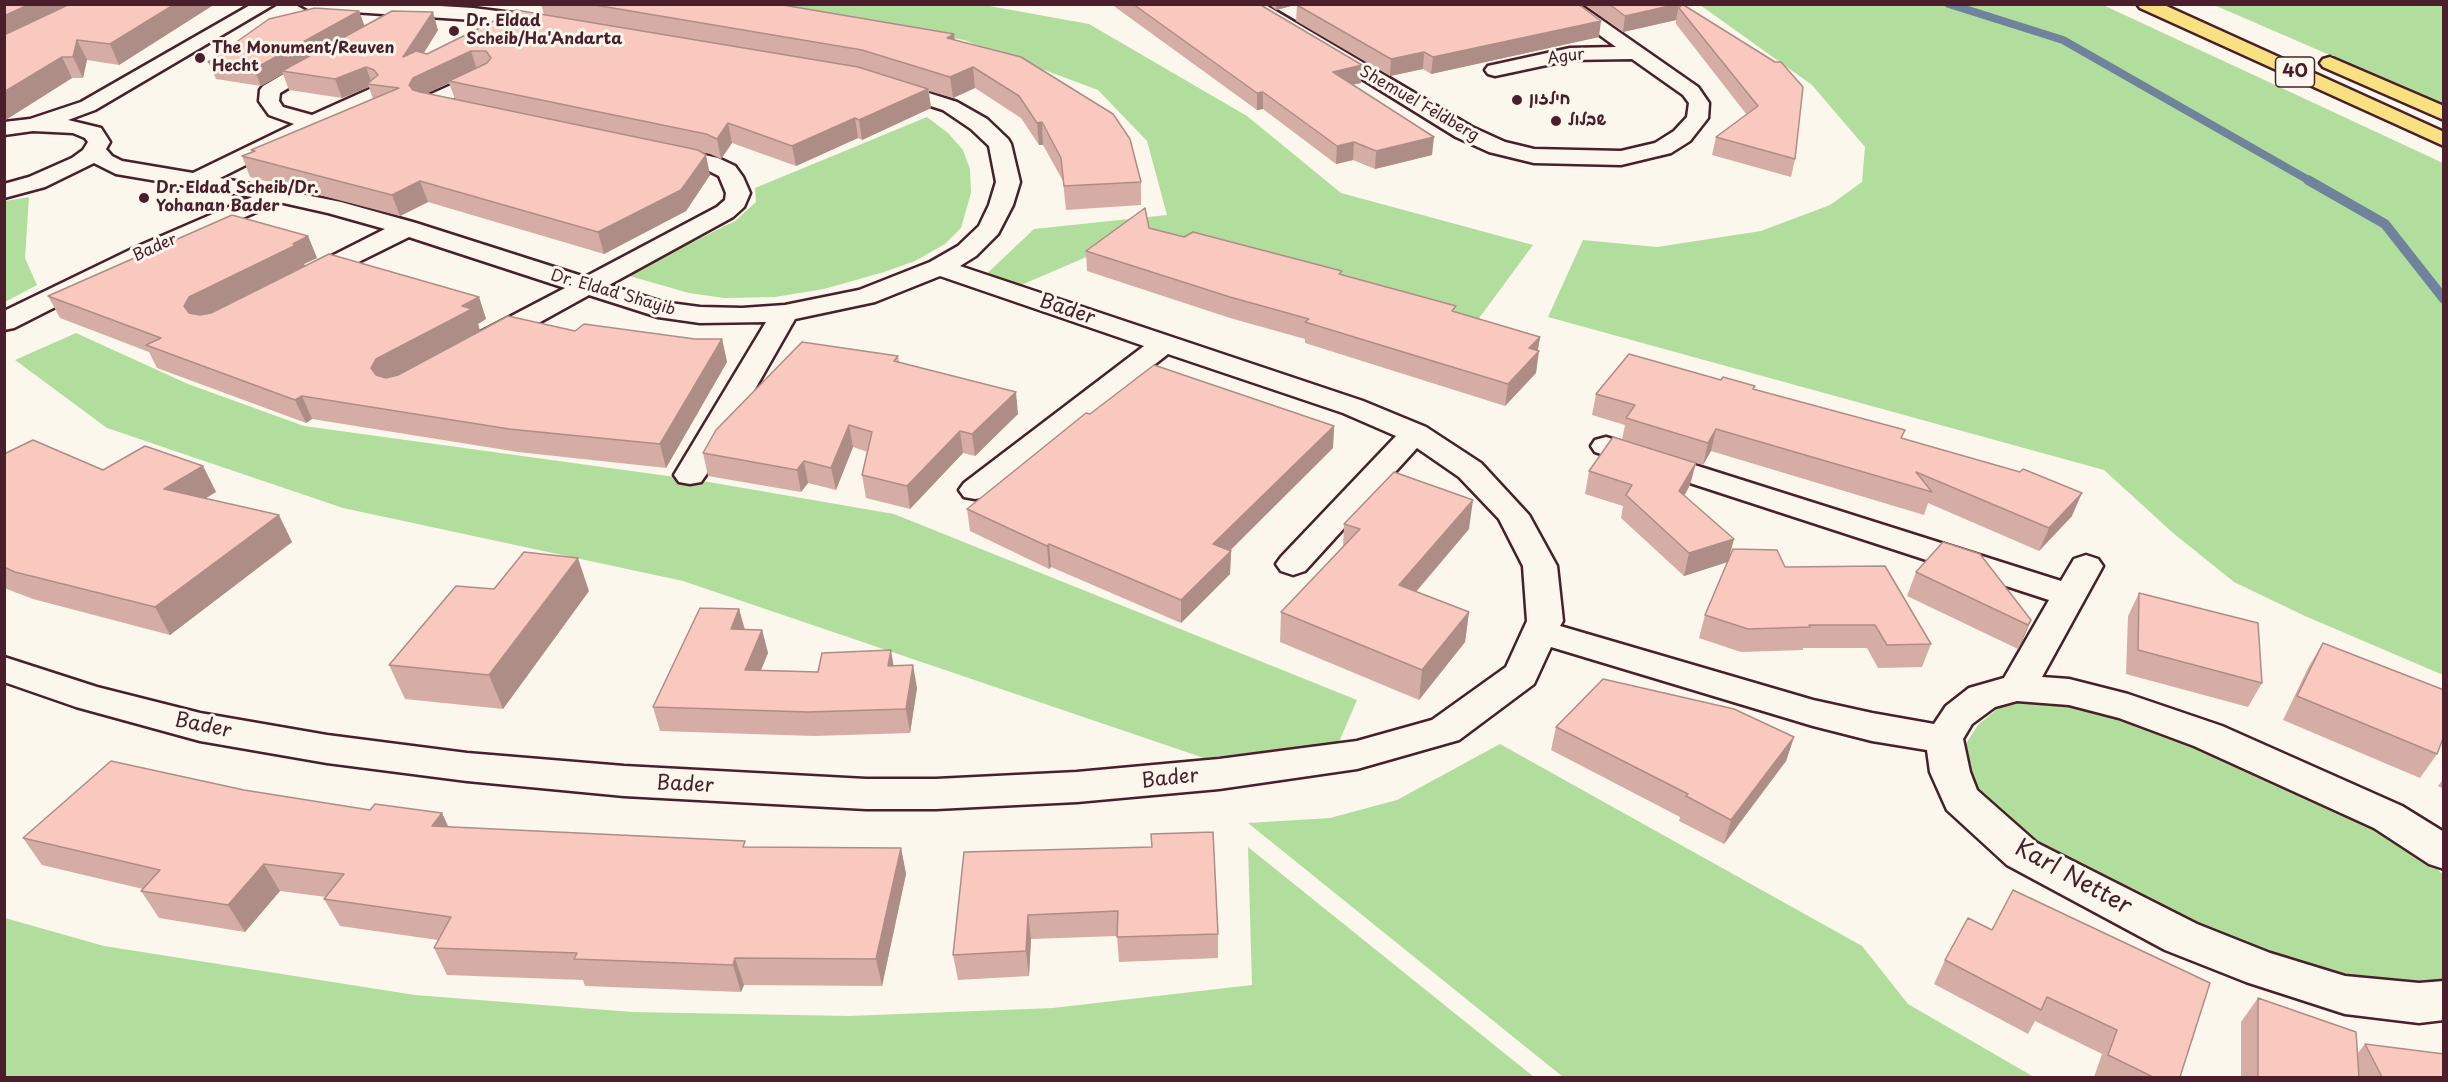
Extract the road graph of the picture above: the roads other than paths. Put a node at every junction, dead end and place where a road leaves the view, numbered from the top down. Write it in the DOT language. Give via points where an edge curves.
graph roads {
  1 [pos="267,4"];
  2 [pos="308,4"];
  3 [pos="1250,4"];
  4 [pos="1566,4"];
  5 [pos="2146,4"];
  6 [pos="412,11"];
  7 [pos="1294,13"];
  8 [pos="1272,18"];
  9 [pos="518,20"];
  10 [pos="564,26"];
  11 [pos="381,27"];
  12 [pos="490,35"];
  13 [pos="341,49"];
  14 [pos="1639,53"];
  15 [pos="2315,57"];
  16 [pos="1495,70"];
  17 [pos="485,76"];
  18 [pos="864,79"];
  19 [pos="372,93"];
  20 [pos="88,105"];
  21 [pos="2444,114"];
  22 [pos="482,115"];
  23 [pos="315,122"];
  24 [pos="33,125"];
  25 [pos="76,127"];
  26 [pos="4,129"];
  27 [pos="2444,140"];
  28 [pos="647,149"];
  29 [pos="95,150"];
  30 [pos="143,173"];
  31 [pos="197,180"];
  32 [pos="38,182"];
  33 [pos="4,191"];
  34 [pos="276,195"];
  35 [pos="407,228"];
  36 [pos="939,267"];
  37 [pos="585,287"];
  38 [pos="282,290"];
  39 [pos="784,313"];
  40 [pos="4,322"];
  41 [pos="1165,343"];
  42 [pos="459,355"];
  43 [pos="1415,433"];
  44 [pos="1606,446"];
  45 [pos="690,475"];
  46 [pos="975,490"];
  47 [pos="1293,564"];
  48 [pos="1540,632"];
  49 [pos="4,669"];
  50 [pos="2017,688"];
  51 [pos="1944,739"];
  52 [pos="2444,853"];
  53 [pos="2444,1000"];
  1 -- 20 [label="street"];
  2 -- 6 [label="street"];
  3 -- 8 [label="street, Shemuel Feldberg"];
  4 -- 14 [label="street, Shemuel Feldberg"];
  5 -- 27 [label="highway, 40"];
  6 -- 9 [label="street"];
  6 -- 11 [label="street"];
  7 -- 8 [label="street"];
  8 -- 14 [label="street, Shemuel Feldberg" via="1464,132 1497,147 1534,156 1621,158 1663,148 1682,136 1697,118 1699,104 1691,91"];
  9 -- 10 [label="street"];
  9 -- 12 [label="street"];
  13 -- 23 [label="street" via="270,90 269,101 276,111"];
  14 -- 16 [label="street, Agur" via="1570,54"];
  15 -- 21 [label="highway, 40"];
  17 -- 22 [label="street" via="427,103"];
  18 -- 36 [label="street, Dr. Eldad Shayib" via="950,106 979,124 1000,144 1008,182 1001,205 988,229 967,251"];
  19 -- 23 [label="street"];
  20 -- 24 [label="street"];
  20 -- 25 [label="street"];
  23 -- 31 [label="street"];
  24 -- 25 [label="street"];
  24 -- 26 [label="street"];
  25 -- 29 [label="street" via="93,133 99,142"];
  28 -- 37 [label="street" via="724,169 738,193 736,202 725,212"];
  29 -- 30 [label="street" via="109,165"];
  29 -- 32 [label="street" via="80,163"];
  30 -- 31 [label="street, Dr. Eldad Shayib"];
  30 -- 32 [label="street, Dr. Eldad Shayib" via="86,174"];
  31 -- 34 [label="street, Dr. Eldad Shayib"];
  32 -- 33 [label="street"];
  34 -- 35 [label="street, Dr. Eldad Shayib"];
  34 -- 40 [label="street, Bader" via="122,262"];
  35 -- 37 [label="street, Dr. Eldad Shayib"];
  35 -- 38 [label="street"];
  36 -- 39 [label="street, Dr. Eldad Shayib" via="866,296"];
  36 -- 41 [label="street, Bader"];
  37 -- 39 [label="street, Dr. Eldad Shayib" via="658,309 700,315"];
  37 -- 42 [label="street"];
  39 -- 45 [label="street"];
  41 -- 43 [label="street, Bader" via="1353,407"];
  41 -- 46 [label="street"];
  43 -- 47 [label="street"];
  43 -- 48 [label="street, Bader" via="1470,470 1513,515 1540,566 1545,621"];
  44 -- 50 [label="street" via="2078,580"];
  48 -- 49 [label="street, Bader" via="1521,675 1444,730 1357,754 1219,774 1077,788 936,794 797,792 624,781 327,749 189,724 89,698"];
  48 -- 51 [label="street" via="1813,713"];
  50 -- 51 [label="street" via="1982,697 1959,715"];
  50 -- 52 [label="street" via="2069,692 2098,699 2208,736 2388,818"];
  51 -- 53 [label="street, Karl Netter" via="1950,772 1961,799 2022,854 2181,937 2262,969 2345,995 2419,1003"];
}
